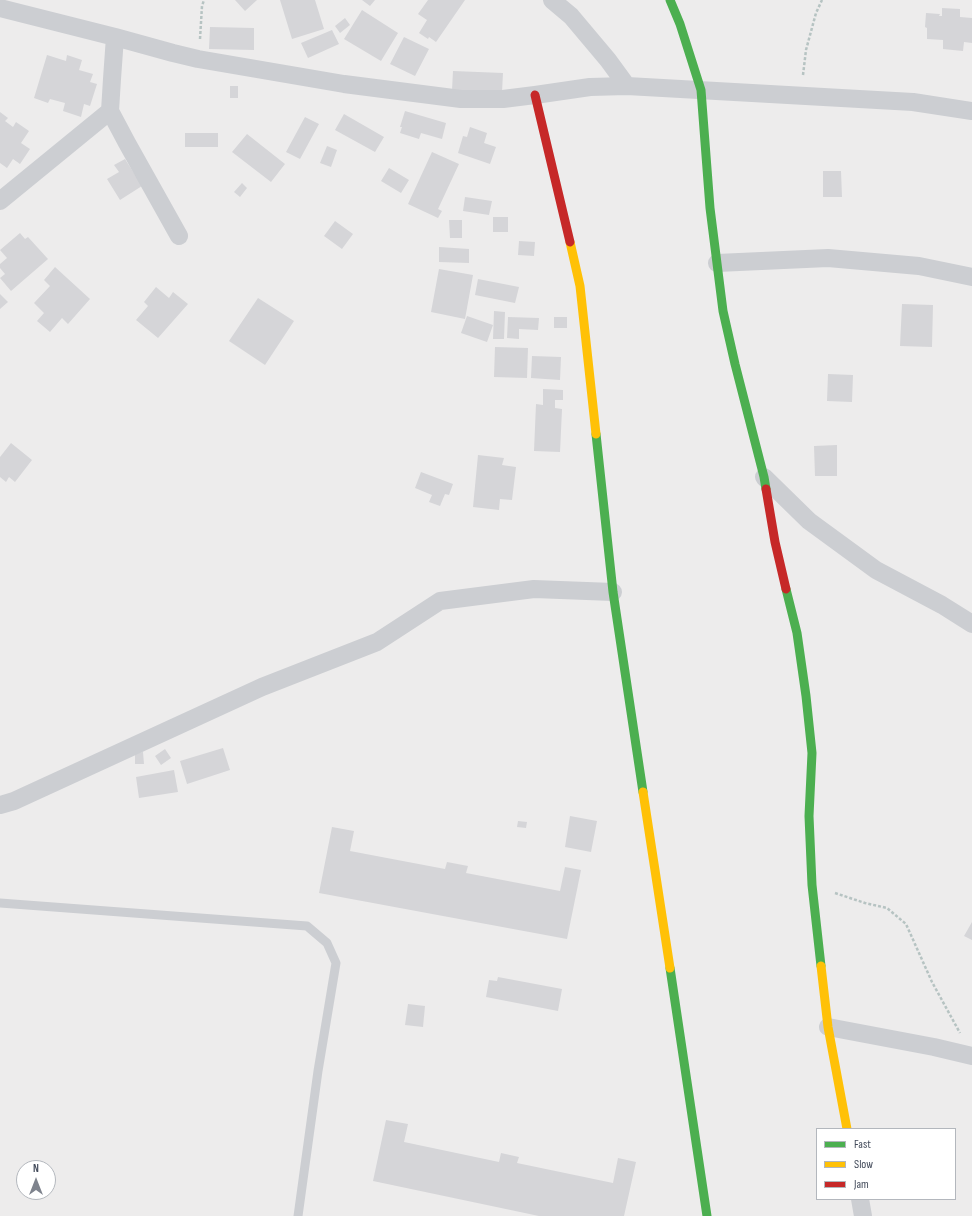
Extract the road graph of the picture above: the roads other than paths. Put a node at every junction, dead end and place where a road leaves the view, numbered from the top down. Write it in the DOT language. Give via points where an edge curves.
graph roads {
  1 [pos="552,0"];
  2 [pos="670,0"];
  3 [pos="682,0"];
  4 [pos="26,7"];
  5 [pos="0,8"];
  6 [pos="680,24"];
  7 [pos="115,37"];
  8 [pos="627,86"];
  9 [pos="701,90"];
  10 [pos="535,95"];
  11 [pos="110,111"];
  12 [pos="972,111"];
  13 [pos="0,201"];
  14 [pos="180,236"];
  15 [pos="717,263"];
  16 [pos="972,277"];
  17 [pos="764,477"];
  18 [pos="613,592"];
  19 [pos="972,624"];
  20 [pos="0,805"];
  21 [pos="0,903"];
  22 [pos="828,1027"];
  23 [pos="971,1056"];
  24 [pos="847,1128"];
  25 [pos="860,1200"];
  26 [pos="298,1216"];
  27 [pos="708,1216"];
  28 [pos="863,1216"];
  1 -- 8 [label="street" via="571,16"];
  2 -- 6 [label="street"];
  3 -- 6 [label="street"];
  4 -- 5 [label="street"];
  4 -- 7 [label="street"];
  6 -- 9 [label="street"];
  7 -- 10 [label="street" via="198,59 344,84 461,99 503,99"];
  7 -- 11 [label="street"];
  8 -- 9 [label="street"];
  8 -- 10 [label="street" via="590,87"];
  9 -- 12 [label="street" via="913,102"];
  9 -- 15 [label="street"];
  10 -- 18 [label="street" via="580,286"];
  11 -- 13 [label="street"];
  11 -- 14 [label="street"];
  15 -- 16 [label="street" via="828,258 918,266"];
  15 -- 17 [label="street" via="735,364"];
  17 -- 19 [label="street" via="809,521 876,570 942,604"];
  17 -- 22 [label="street" via="775,542 797,633 806,696 812,753 809,816 812,885"];
  18 -- 20 [label="street" via="534,589 440,601 376,642 262,687 14,801"];
  18 -- 27 [label="street"];
  21 -- 26 [label="lane" via="307,926 327,943 336,963"];
  22 -- 23 [label="street"];
  22 -- 24 [label="street"];
  25 -- 28 [label="street"];
}
